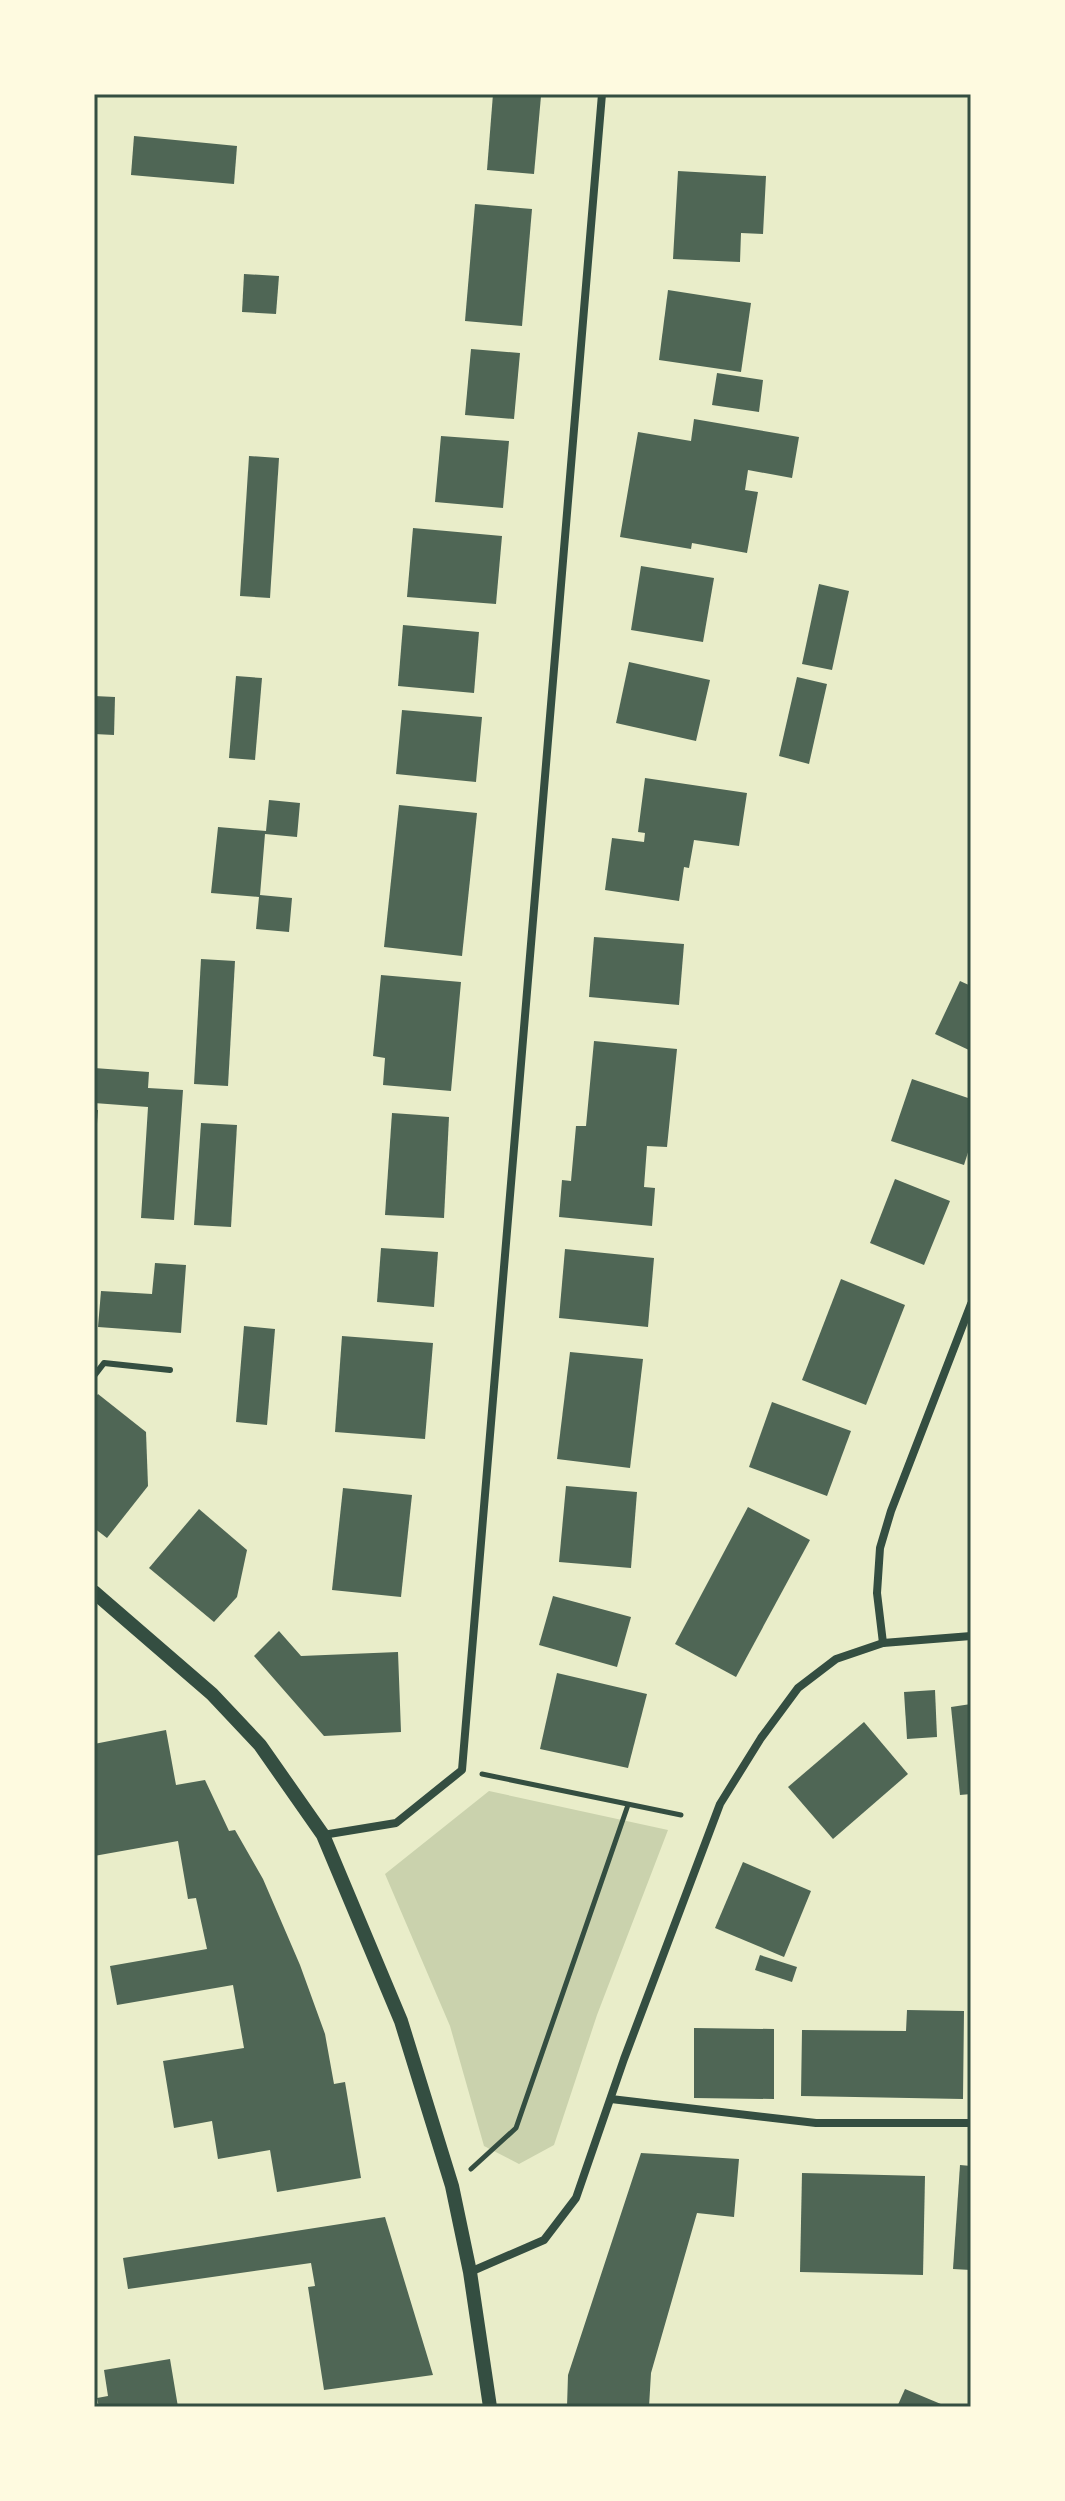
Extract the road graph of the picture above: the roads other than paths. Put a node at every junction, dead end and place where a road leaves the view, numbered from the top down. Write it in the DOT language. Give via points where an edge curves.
graph roads {
  1 [pos="602,94"];
  2 [pos="971,1304"];
  3 [pos="170,1370"];
  4 [pos="94,1376"];
  5 [pos="94,1592"];
  6 [pos="971,1636"];
  7 [pos="883,1643"];
  8 [pos="323,1835"];
  9 [pos="611,2099"];
  10 [pos="971,2123"];
  11 [pos="470,2272"];
  12 [pos="490,2407"];
  1 -- 8 [label="street" via="462,1770 396,1823"];
  2 -- 7 [label="street" via="880,1548 877,1593"];
  3 -- 4 [label="lane" via="104,1363"];
  5 -- 8 [label="street" via="212,1694 260,1745"];
  6 -- 7 [label="street"];
  7 -- 9 [label="street" via="836,1659 798,1688 720,1804"];
  8 -- 11 [label="street" via="401,2021 452,2186"];
  9 -- 10 [label="street" via="816,2123"];
  9 -- 11 [label="street" via="576,2198 544,2240"];
  11 -- 12 [label="street"];
}
